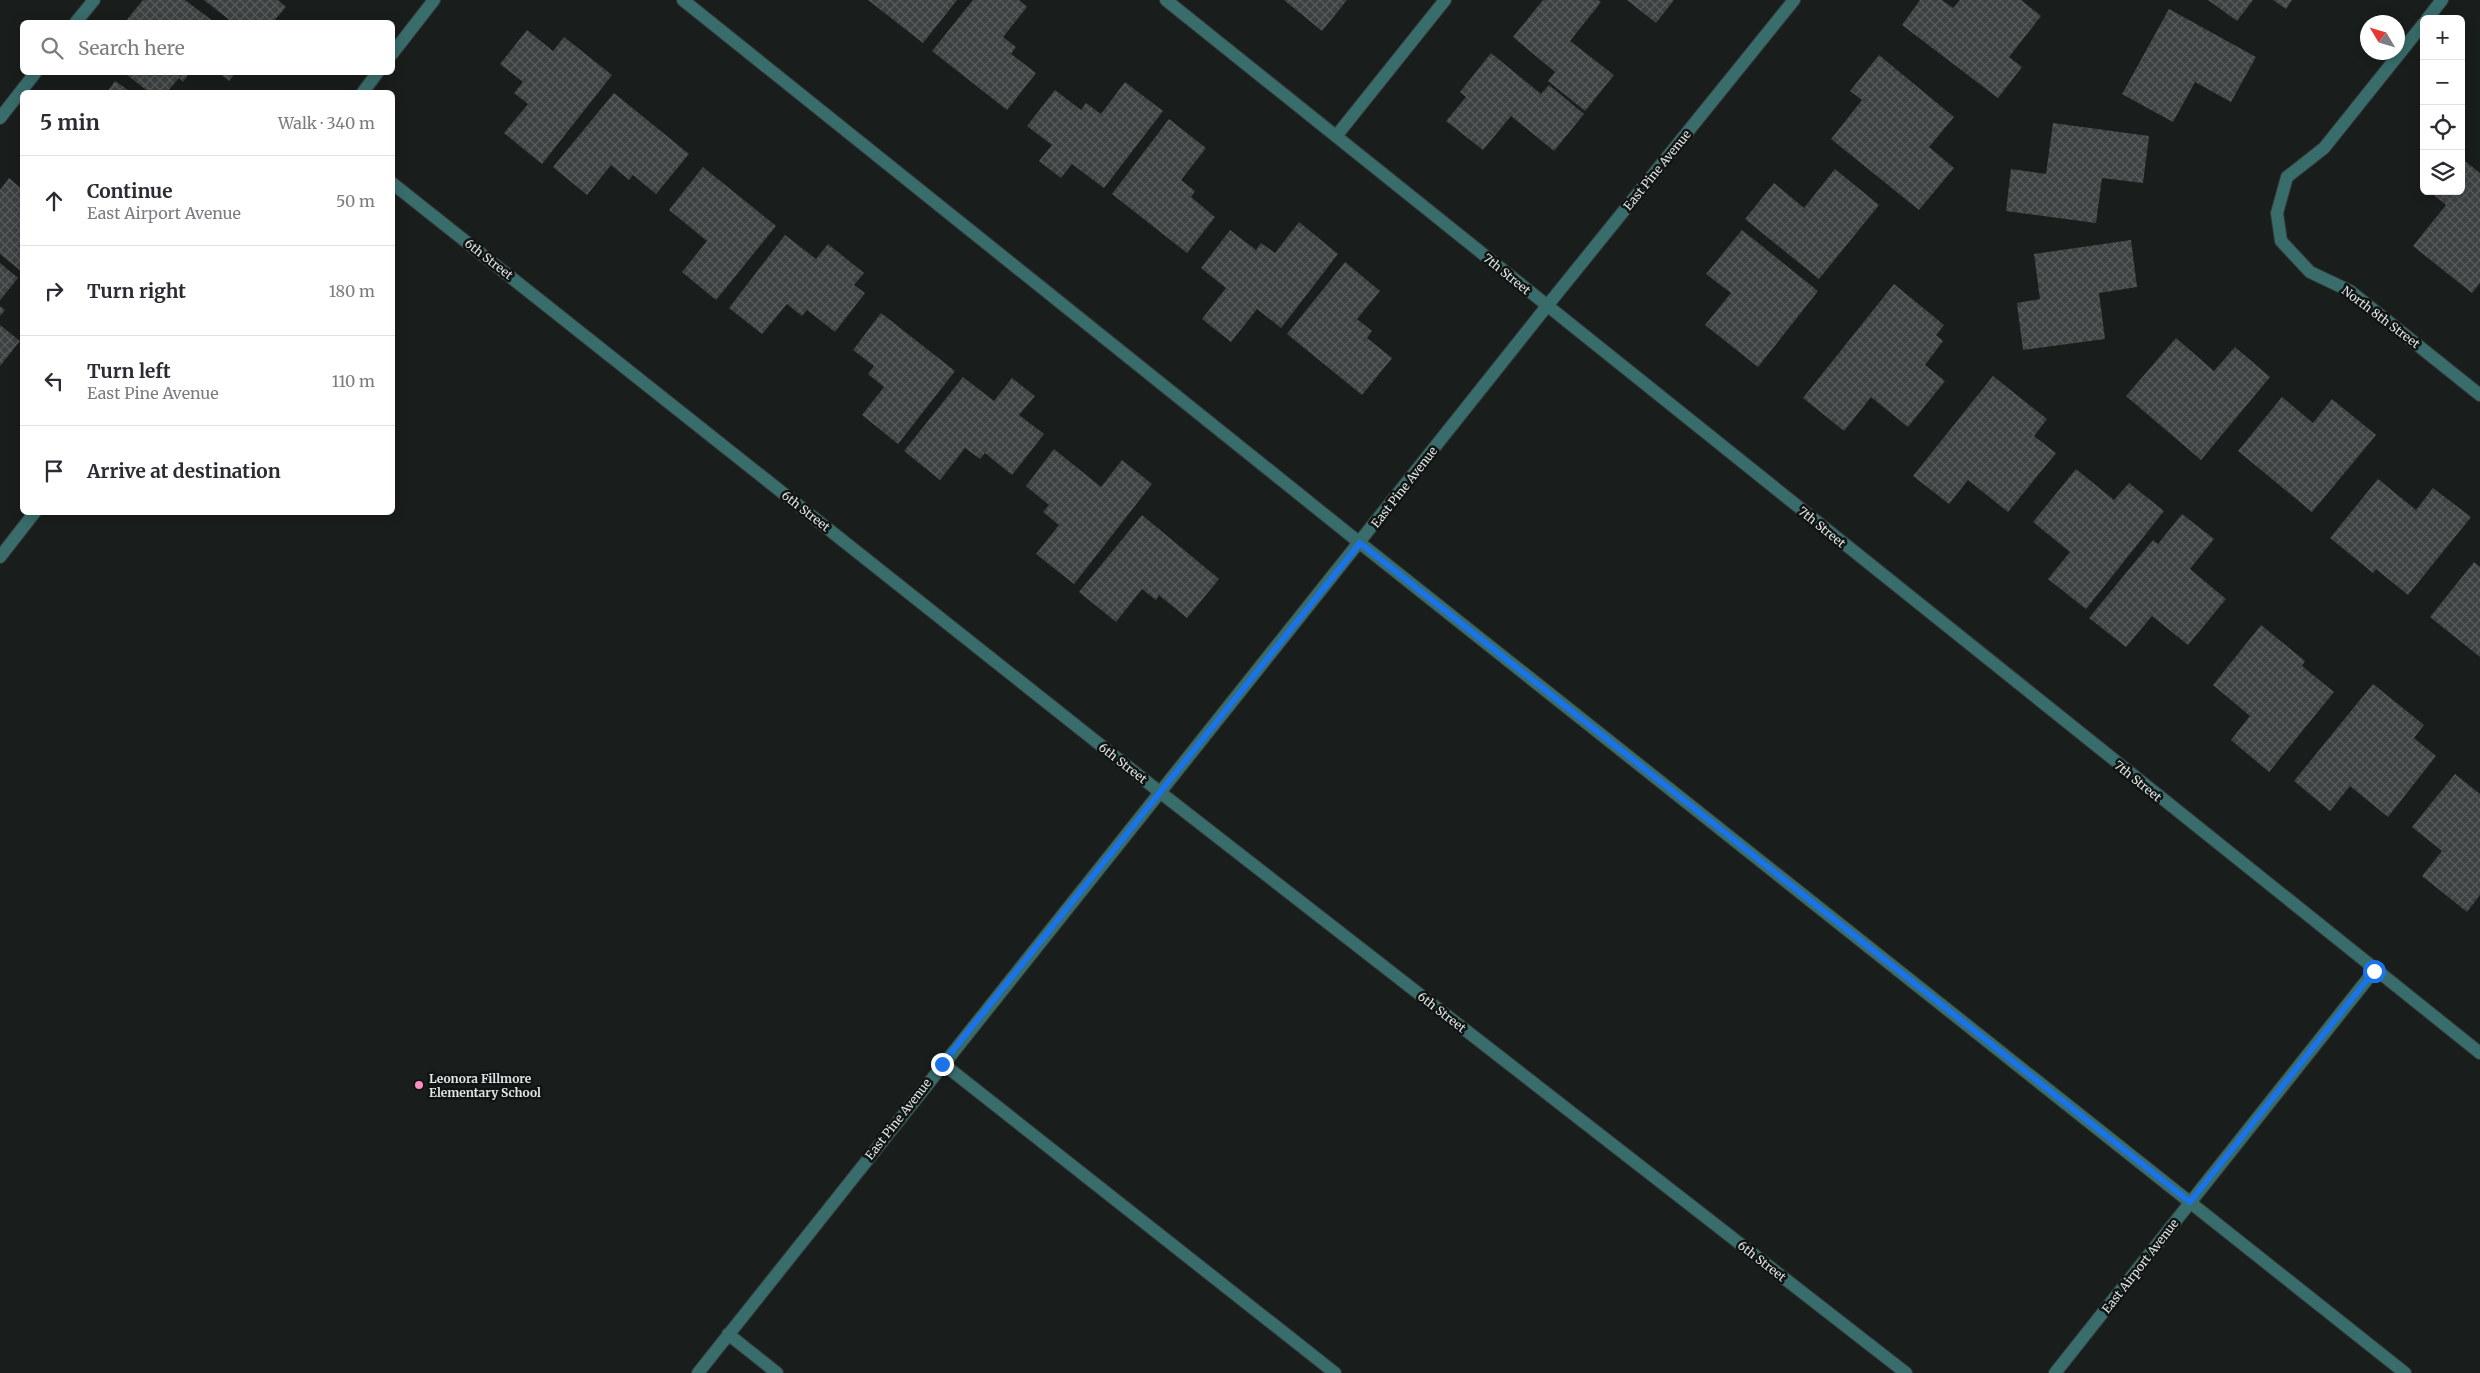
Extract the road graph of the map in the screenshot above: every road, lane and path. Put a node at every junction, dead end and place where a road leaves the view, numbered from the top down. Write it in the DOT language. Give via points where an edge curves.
graph roads {
  1 [pos="94,0"];
  2 [pos="434,0"];
  3 [pos="683,0"];
  4 [pos="1166,0"];
  5 [pos="1445,0"];
  6 [pos="1794,0"];
  7 [pos="2442,0"];
  8 [pos="2430,15"];
  9 [pos="78,20"];
  10 [pos="2420,28"];
  11 [pos="395,50"];
  12 [pos="34,75"];
  13 [pos="376,75"];
  14 [pos="22,90"];
  15 [pos="364,90"];
  16 [pos="20,92"];
  17 [pos="0,118"];
  18 [pos="1337,135"];
  19 [pos="395,185"];
  20 [pos="1547,306"];
  21 [pos="2480,395"];
  22 [pos="32,515"];
  23 [pos="1360,543"];
  24 [pos="0,557"];
  25 [pos="1161,793"];
  26 [pos="2374,971"];
  27 [pos="2480,1053"];
  28 [pos="942,1064"];
  29 [pos="2190,1202"];
  30 [pos="728,1334"];
  31 [pos="698,1373"];
  32 [pos="777,1373"];
  33 [pos="1335,1373"];
  34 [pos="1906,1373"];
  35 [pos="2055,1373"];
  36 [pos="2405,1373"];
  1 -- 9 [label="street"];
  2 -- 11 [label="street"];
  3 -- 23 [label="street"];
  4 -- 18 [label="street, 7th Street"];
  5 -- 18 [label="street"];
  6 -- 20 [label="street, East Pine Avenue"];
  7 -- 8 [label="street"];
  10 -- 21 [label="street, North 8th Street" via="2324,148 2288,177 2277,213 2281,241 2310,272 2350,291"];
  12 -- 14 [label="street"];
  13 -- 15 [label="street"];
  16 -- 17 [label="street"];
  18 -- 20 [label="street, 7th Street"];
  19 -- 25 [label="street, 6th Street"];
  20 -- 23 [label="street, East Pine Avenue"];
  20 -- 26 [label="street, 7th Street"];
  22 -- 24 [label="street"];
  23 -- 25 [label="street, East Pine Avenue"];
  23 -- 29 [label="street"];
  25 -- 28 [label="street, East Pine Avenue"];
  25 -- 34 [label="street, 6th Street"];
  26 -- 27 [label="street, 7th Street"];
  26 -- 29 [label="street, East Airport Avenue"];
  28 -- 30 [label="street, East Pine Avenue"];
  28 -- 33 [label="street"];
  29 -- 35 [label="street, East Airport Avenue"];
  29 -- 36 [label="street"];
  30 -- 31 [label="street, East Pine Avenue"];
  30 -- 32 [label="street"];
}
